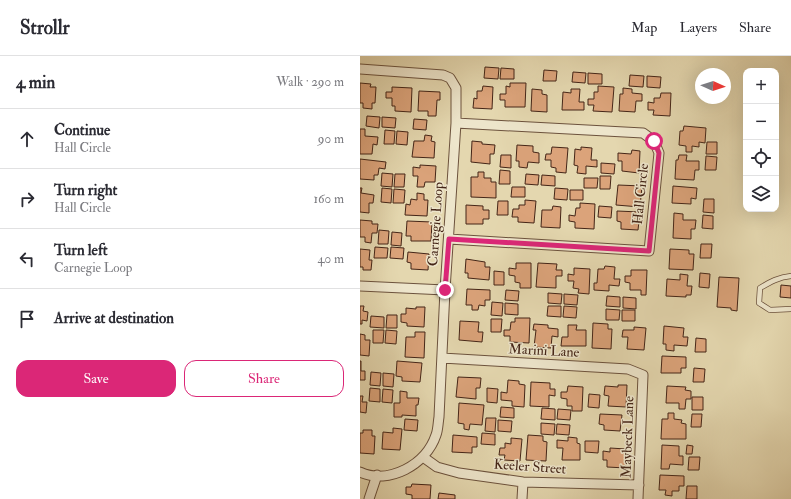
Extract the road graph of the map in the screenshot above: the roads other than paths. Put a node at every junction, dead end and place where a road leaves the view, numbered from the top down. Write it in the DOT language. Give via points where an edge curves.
graph roads {
  1 [pos="360,69"];
  2 [pos="456,124"];
  3 [pos="449,239"];
  4 [pos="791,276"];
  5 [pos="360,286"];
  6 [pos="445,290"];
  7 [pos="791,309"];
  8 [pos="442,358"];
  9 [pos="643,375"];
  10 [pos="423,457"];
  11 [pos="360,472"];
  12 [pos="377,476"];
  13 [pos="523,482"];
  14 [pos="639,485"];
  15 [pos="369,499"];
  16 [pos="522,499"];
  17 [pos="638,499"];
  1 -- 2 [label="street, Carnegie Loop" via="443,75 450,78 456,88"];
  2 -- 3 [label="street, Carnegie Loop"];
  2 -- 3 [label="street, Hall Circle" via="643,133 654,141 659,153 649,251"];
  3 -- 6 [label="street, Carnegie Loop"];
  4 -- 7 [label="lane" via="784,276 760,288 760,303 770,310"];
  5 -- 6 [label="street"];
  6 -- 8 [label="street, Carnegie Loop"];
  8 -- 9 [label="street, Marini Lane" via="628,369"];
  8 -- 10 [label="street, Carnegie Loop" via="436,436"];
  9 -- 14 [label="street, Maybeck Lane"];
  10 -- 12 [label="street, Carnegie Loop" via="403,471"];
  10 -- 13 [label="street, Keeler Street" via="437,467 459,473"];
  11 -- 12 [label="street, Carnegie Loop"];
  12 -- 15 [label="street"];
  13 -- 14 [label="street, Keeler Street"];
  13 -- 16 [label="street"];
  14 -- 17 [label="street, Maybeck Lane"];
}
